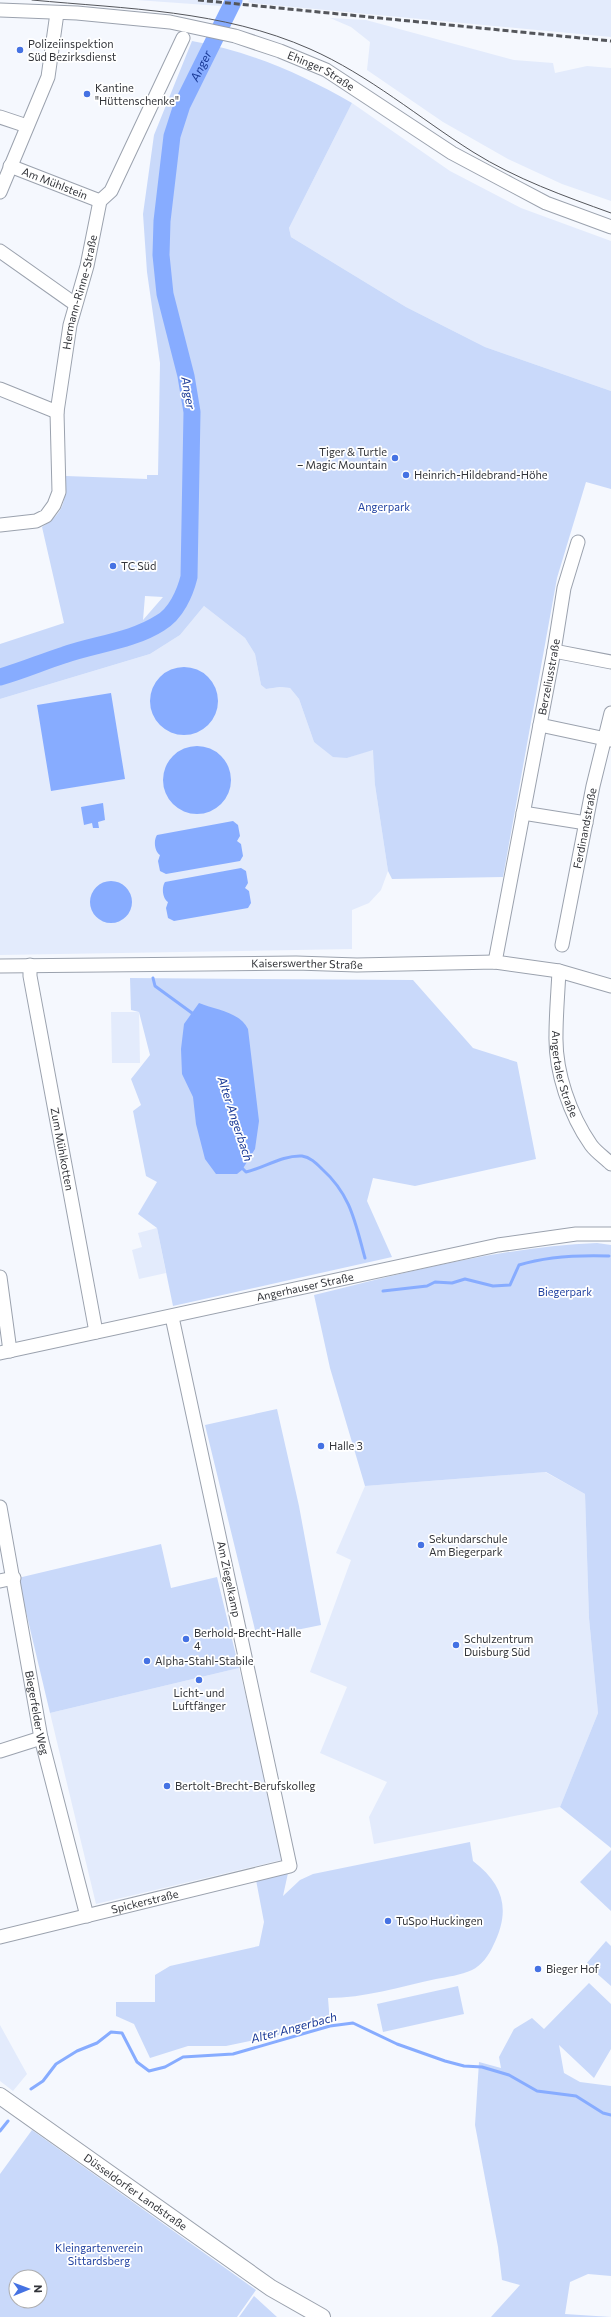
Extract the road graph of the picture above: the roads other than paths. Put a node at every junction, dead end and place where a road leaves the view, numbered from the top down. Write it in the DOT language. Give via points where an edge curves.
graph roads {
  1 [pos="0,10"];
  2 [pos="57,12"];
  3 [pos="183,38"];
  4 [pos="0,117"];
  5 [pos="27,126"];
  6 [pos="10,166"];
  7 [pos="0,192"];
  8 [pos="100,201"];
  9 [pos="611,227"];
  10 [pos="0,251"];
  11 [pos="75,304"];
  12 [pos="0,389"];
  13 [pos="57,412"];
  14 [pos="0,525"];
  15 [pos="578,542"];
  16 [pos="554,651"];
  17 [pos="611,662"];
  18 [pos="611,713"];
  19 [pos="540,725"];
  20 [pos="607,739"];
  21 [pos="522,813"];
  22 [pos="586,823"];
  23 [pos="562,945"];
  24 [pos="495,962"];
  25 [pos="30,965"];
  26 [pos="0,966"];
  27 [pos="559,971"];
  28 [pos="611,986"];
  29 [pos="611,1164"];
  30 [pos="611,1234"];
  31 [pos="0,1276"];
  32 [pos="172,1317"];
  33 [pos="96,1332"];
  34 [pos="5,1352"];
  35 [pos="0,1507"];
  36 [pos="14,1578"];
  37 [pos="0,1581"];
  38 [pos="41,1738"];
  39 [pos="0,1751"];
  40 [pos="290,1866"];
  41 [pos="87,1916"];
  42 [pos="0,1938"];
  43 [pos="0,2096"];
  44 [pos="271,2288"];
  45 [pos="305,2317"];
  46 [pos="322,2317"];
  1 -- 2 [label="street, Ehinger Straße"];
  2 -- 5 [label="street" via="48,77"];
  2 -- 9 [label="street, Ehinger Straße" via="170,22 235,36 280,51 326,70 452,153 546,203"];
  3 -- 8 [label="street" via="111,191"];
  4 -- 5 [label="street"];
  5 -- 6 [label="street"];
  6 -- 7 [label="street"];
  6 -- 8 [label="street, Am Mühlstein"];
  8 -- 11 [label="street, Hermann-Rinne-Straße" via="87,266"];
  10 -- 11 [label="street"];
  11 -- 13 [label="street, Hermann-Rinne-Straße"];
  12 -- 13 [label="street"];
  13 -- 14 [label="street, Hermann-Rinne-Straße" via="59,492 54,505 46,516 36,521"];
  15 -- 16 [label="street, Berzeliusstraße" via="564,588"];
  16 -- 17 [label="street"];
  16 -- 19 [label="street, Berzeliusstraße"];
  18 -- 20 [label="street, Ferdinandstraße"];
  19 -- 20 [label="street"];
  19 -- 21 [label="street, Berzeliusstraße"];
  20 -- 22 [label="street, Ferdinandstraße"];
  21 -- 22 [label="street"];
  21 -- 24 [label="street, Berzeliusstraße"];
  22 -- 23 [label="street, Ferdinandstraße"];
  24 -- 25 [label="street, Kaiserswerther Straße" via="357,965"];
  24 -- 27 [label="street, Kaiserswerther Straße"];
  25 -- 26 [label="street, Kaiserswerther Straße"];
  25 -- 33 [label="street, Zum Mühlkotten"];
  27 -- 28 [label="street, Kaiserswerther Straße"];
  27 -- 29 [label="street, Angertaler Straße" via="556,1036 557,1056 564,1085 571,1107 592,1146"];
  30 -- 32 [label="street, Angerhauser Straße" via="576,1234 498,1245"];
  31 -- 34 [label="street"];
  32 -- 33 [label="street, Angerhauser Straße"];
  32 -- 40 [label="street, Am Ziegelkamp"];
  33 -- 34 [label="street, Angerhauser Straße"];
  35 -- 36 [label="street, Biegerfelder Weg"];
  36 -- 37 [label="street"];
  36 -- 38 [label="street, Biegerfelder Weg"];
  38 -- 39 [label="street"];
  38 -- 41 [label="street, Biegerfelder Weg"];
  40 -- 41 [label="street, Spickerstraße"];
  41 -- 42 [label="street, Spickerstraße"];
  43 -- 44 [label="main road, Düsseldorfer Landstraße"];
  44 -- 45 [label="main road, Düsseldorfer Landstraße"];
  44 -- 46 [label="main road, Düsseldorfer Landstraße"];
}
